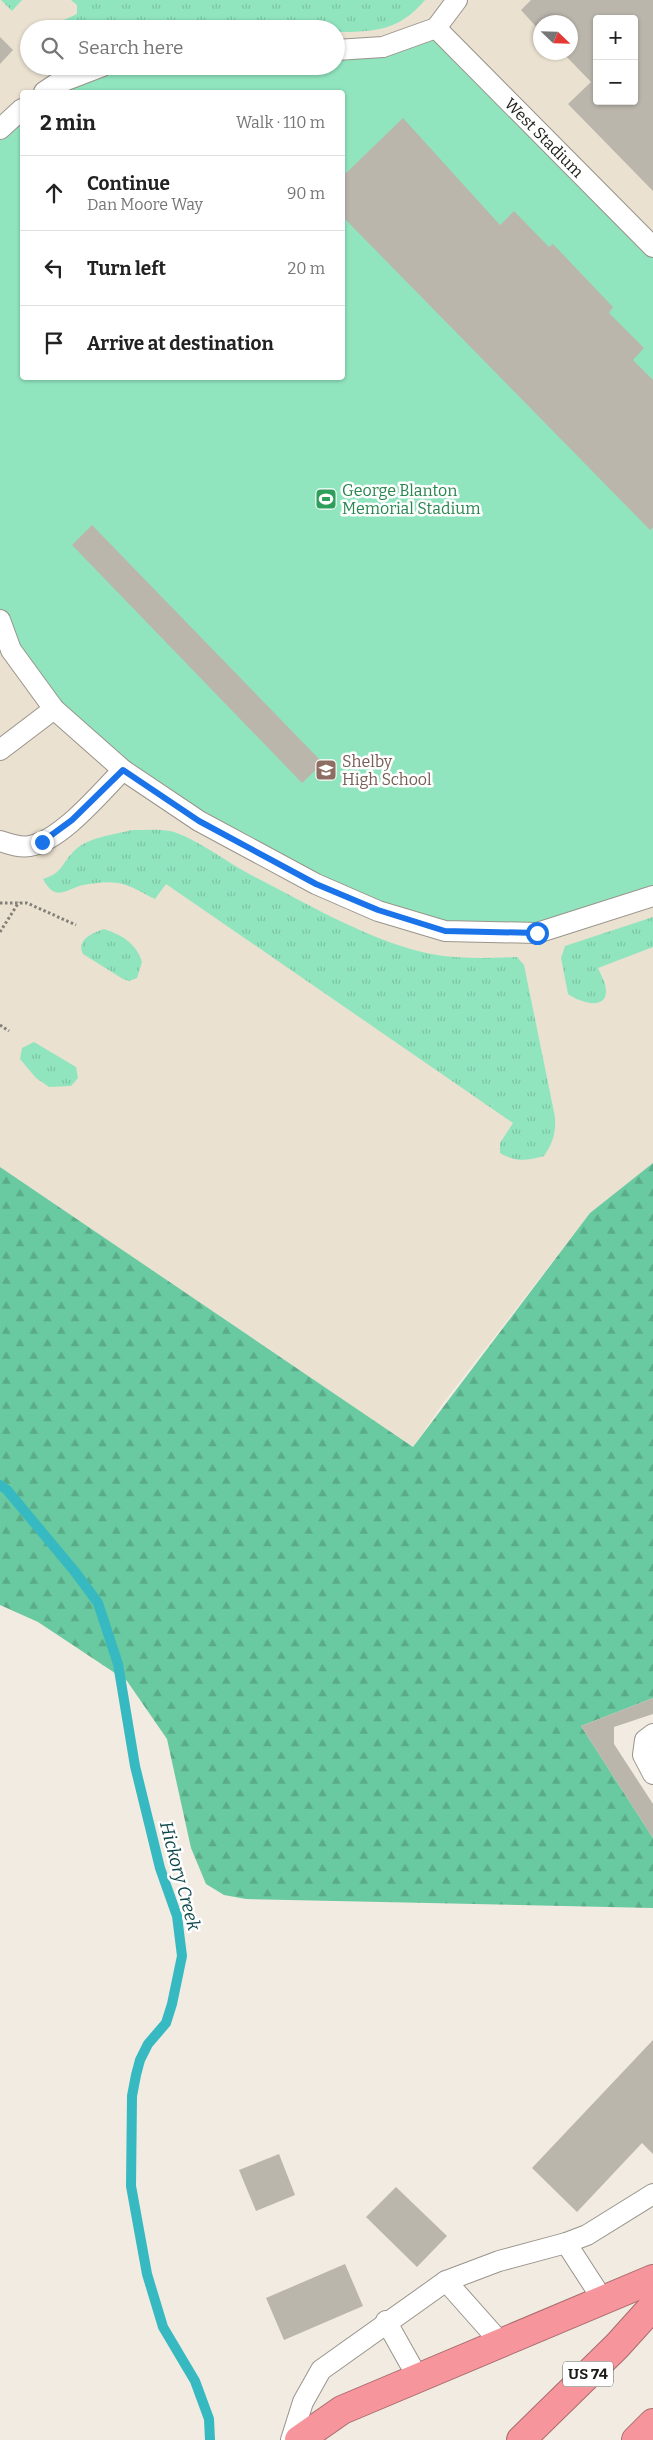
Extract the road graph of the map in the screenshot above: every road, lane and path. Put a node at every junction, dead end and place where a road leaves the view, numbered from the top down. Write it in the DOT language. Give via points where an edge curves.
graph roads {
  1 [pos="457,0"];
  2 [pos="436,28"];
  3 [pos="345,49"];
  4 [pos="80,75"];
  5 [pos="47,90"];
  6 [pos="20,111"];
  7 [pos="0,129"];
  8 [pos="653,247"];
  9 [pos="0,620"];
  10 [pos="54,709"];
  11 [pos="0,750"];
  12 [pos="123,770"];
  13 [pos="0,841"];
  14 [pos="653,896"];
  15 [pos="19,902"];
  16 [pos="0,903"];
  17 [pos="76,925"];
  18 [pos="0,932"];
  19 [pos="0,1025"];
  20 [pos="9,1031"];
  21 [pos="653,1734"];
  22 [pos="653,1774"];
  23 [pos="653,2194"];
  24 [pos="566,2243"];
  25 [pos="653,2279"];
  26 [pos="446,2281"];
  27 [pos="603,2300"];
  28 [pos="653,2306"];
  29 [pos="386,2322"];
  30 [pos="501,2344"];
  31 [pos="418,2378"];
  32 [pos="653,2423"];
  33 [pos="291,2440"];
  34 [pos="298,2440"];
  35 [pos="521,2440"];
  36 [pos="636,2440"];
  1 -- 2 [label="lane"];
  2 -- 3 [label="lane" via="383,47"];
  2 -- 8 [label="lane, West Stadium"];
  4 -- 5 [label="lane"];
  6 -- 7 [label="lane"];
  9 -- 10 [label="lane" via="11,650"];
  10 -- 11 [label="lane"];
  10 -- 12 [label="lane"];
  12 -- 13 [label="lane" via="72,820 42,842 30,846"];
  12 -- 14 [label="lane" via="199,821 316,884 378,910 445,931 537,933"];
  15 -- 16 [label="path"];
  15 -- 17 [label="path" via="41,908"];
  15 -- 18 [label="path"];
  19 -- 20 [label="path"];
  21 -- 22 [label="lane" via="645,1740 643,1756"];
  23 -- 24 [label="lane" via="587,2235"];
  24 -- 26 [label="lane" via="499,2261"];
  24 -- 27 [label="lane"];
  25 -- 27 [label="highway"];
  26 -- 29 [label="lane"];
  26 -- 30 [label="lane"];
  27 -- 30 [label="highway"];
  28 -- 35 [label="highway, US 74"];
  29 -- 31 [label="lane"];
  29 -- 33 [label="lane" via="321,2370 303,2402"];
  30 -- 31 [label="highway"];
  31 -- 34 [label="highway" via="342,2410"];
  32 -- 36 [label="highway"];
}
